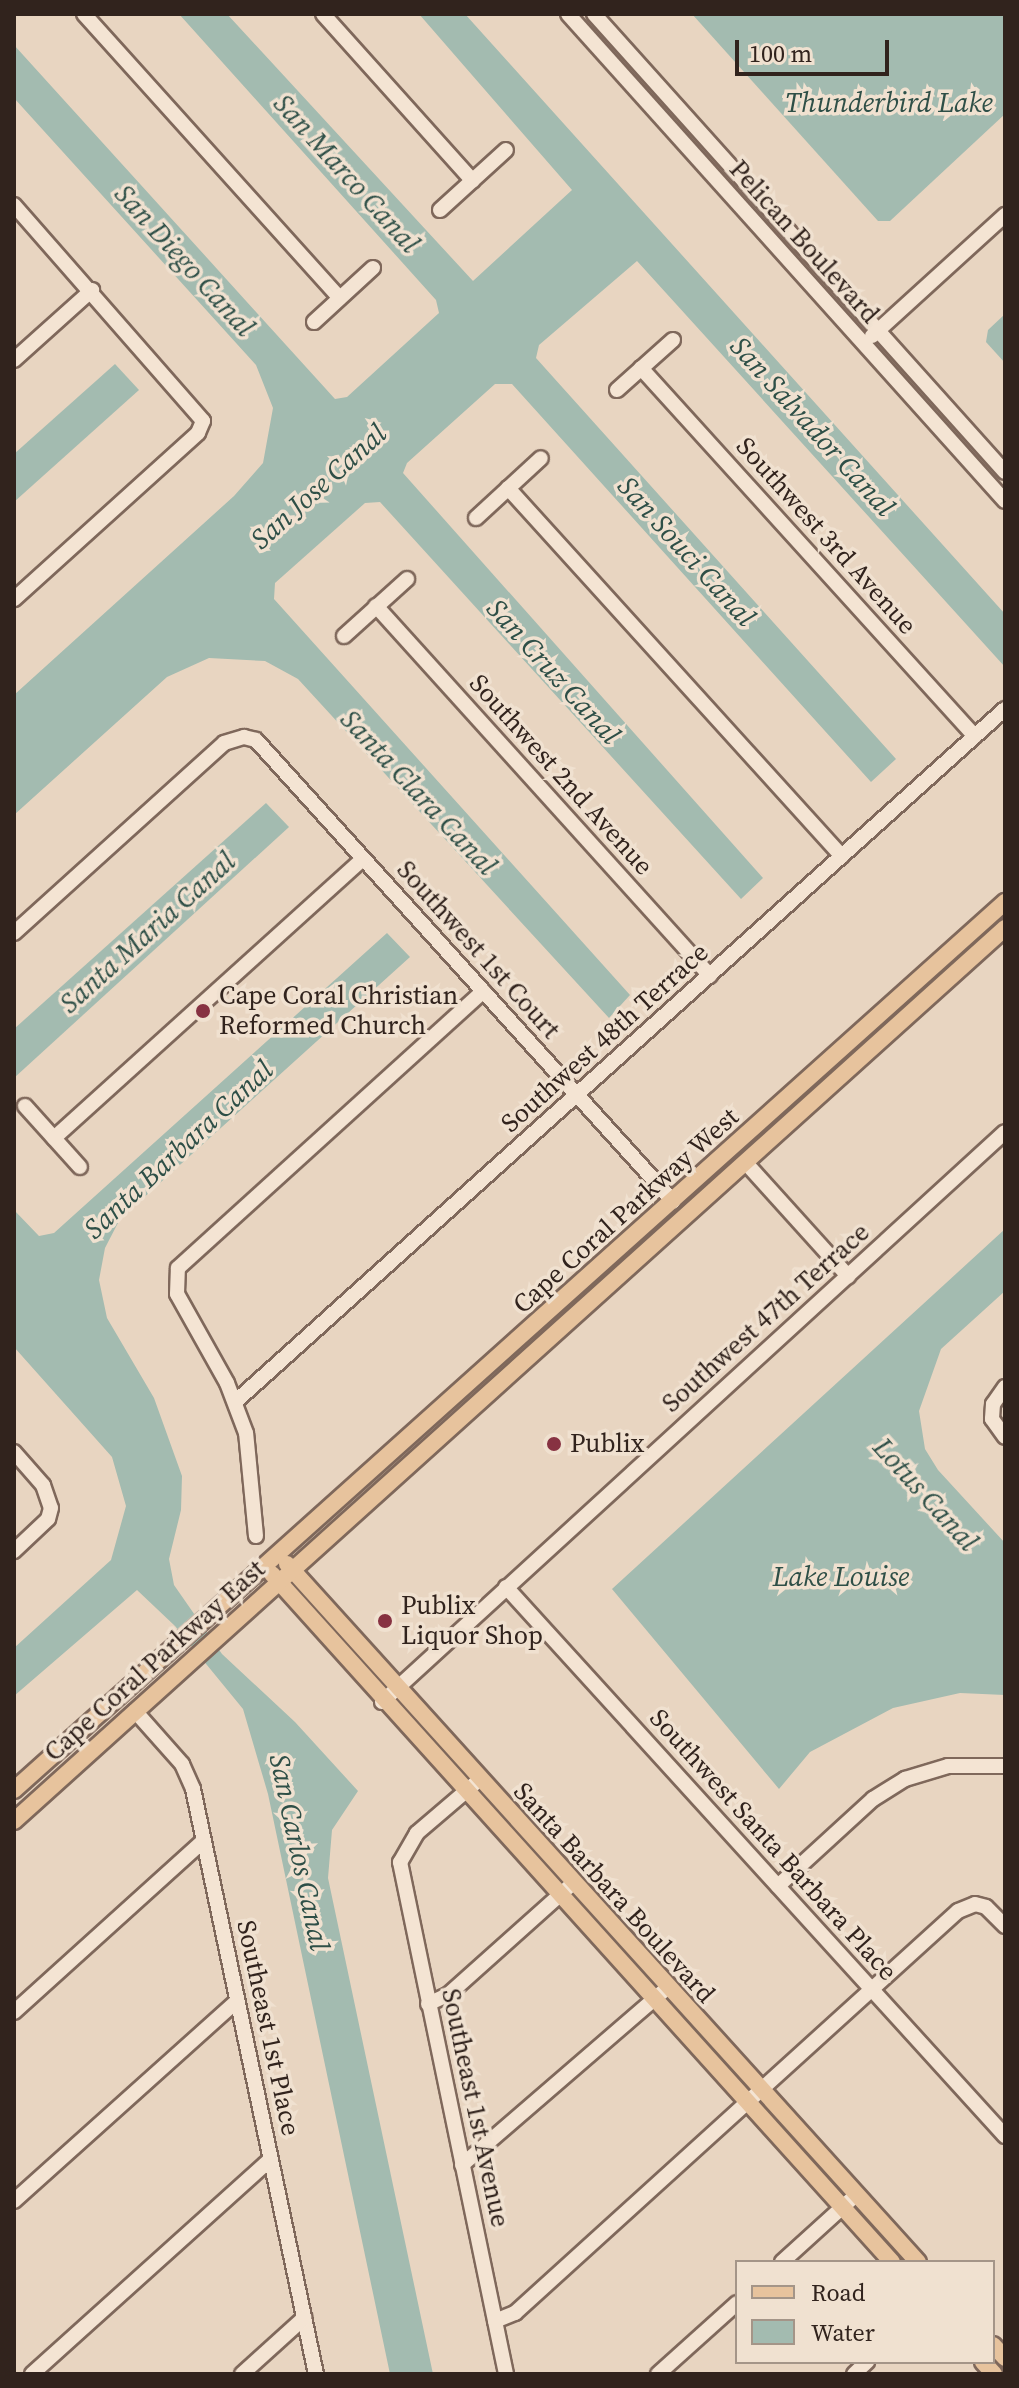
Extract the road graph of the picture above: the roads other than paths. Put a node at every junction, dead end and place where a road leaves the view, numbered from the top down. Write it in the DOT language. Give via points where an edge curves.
graph roads {
  1 [pos="84,14"];
  2 [pos="323,14"];
  3 [pos="568,14"];
  4 [pos="594,14"];
  5 [pos="697,129"];
  6 [pos="683,142"];
  7 [pos="506,150"];
  8 [pos="473,181"];
  9 [pos="14,205"];
  10 [pos="440,210"];
  11 [pos="1005,215"];
  12 [pos="373,268"];
  13 [pos="92,290"];
  14 [pos="340,298"];
  15 [pos="314,322"];
  16 [pos="879,330"];
  17 [pos="673,340"];
  18 [pos="864,344"];
  19 [pos="14,360"];
  20 [pos="641,368"];
  21 [pos="617,390"];
  22 [pos="541,458"];
  23 [pos="1005,472"];
  24 [pos="508,488"];
  25 [pos="1005,501"];
  26 [pos="476,518"];
  27 [pos="407,579"];
  28 [pos="14,599"];
  29 [pos="376,606"];
  30 [pos="344,636"];
  31 [pos="1005,709"];
  32 [pos="975,736"];
  33 [pos="842,856"];
  34 [pos="363,859"];
  35 [pos="1005,902"];
  36 [pos="1005,928"];
  37 [pos="14,933"];
  38 [pos="710,976"];
  39 [pos="483,991"];
  40 [pos="824,1063"];
  41 [pos="578,1094"];
  42 [pos="25,1106"];
  43 [pos="1005,1132"];
  44 [pos="54,1138"];
  45 [pos="745,1162"];
  46 [pos="80,1167"];
  47 [pos="673,1201"];
  48 [pos="848,1276"];
  49 [pos="593,1298"];
  50 [pos="534,1326"];
  51 [pos="1005,1387"];
  52 [pos="235,1402"];
  53 [pos="453,1425"];
  54 [pos="1005,1437"];
  55 [pos="14,1452"];
  56 [pos="256,1536"];
  57 [pos="14,1551"];
  58 [pos="278,1554"];
  59 [pos="264,1566"];
  60 [pos="292,1570"];
  61 [pos="279,1581"];
  62 [pos="506,1587"];
  63 [pos="296,1601"];
  64 [pos="220,1640"];
  65 [pos="397,1687"];
  66 [pos="382,1702"];
  67 [pos="135,1711"];
  68 [pos="1005,1766"];
  69 [pos="479,1780"];
  70 [pos="14,1790"];
  71 [pos="465,1792"];
  72 [pos="14,1821"];
  73 [pos="203,1841"];
  74 [pos="573,1883"];
  75 [pos="778,1886"];
  76 [pos="558,1896"];
  77 [pos="1005,1926"];
  78 [pos="668,1987"];
  79 [pos="872,1990"];
  80 [pos="653,2000"];
  81 [pos="237,2001"];
  82 [pos="428,2004"];
  83 [pos="14,2012"];
  84 [pos="762,2090"];
  85 [pos="747,2103"];
  86 [pos="1005,2136"];
  87 [pos="271,2159"];
  88 [pos="462,2165"];
  89 [pos="857,2194"];
  90 [pos="14,2201"];
  91 [pos="842,2207"];
  92 [pos="784,2260"];
  93 [pos="890,2260"];
  94 [pos="916,2260"];
  95 [pos="735,2305"];
  96 [pos="304,2318"];
  97 [pos="495,2321"];
  98 [pos="32,2374"];
  99 [pos="242,2374"];
  100 [pos="316,2374"];
  101 [pos="506,2374"];
  102 [pos="658,2374"];
  1 -- 14 [label="street"];
  2 -- 8 [label="street"];
  3 -- 6 [label="street, Pelican Boulevard"];
  4 -- 5 [label="street, Pelican Boulevard"];
  5 -- 6 [label="street"];
  5 -- 16 [label="street, Pelican Boulevard"];
  6 -- 18 [label="street, Pelican Boulevard"];
  7 -- 8 [label="street"];
  8 -- 10 [label="street"];
  9 -- 13 [label="street"];
  11 -- 16 [label="street"];
  12 -- 14 [label="street"];
  13 -- 19 [label="street"];
  13 -- 28 [label="street" via="203,421 198,433"];
  14 -- 15 [label="street"];
  16 -- 18 [label="street"];
  16 -- 23 [label="street, Pelican Boulevard"];
  17 -- 20 [label="street"];
  18 -- 25 [label="street, Pelican Boulevard"];
  20 -- 21 [label="street"];
  20 -- 32 [label="street, Southwest 3rd Avenue"];
  22 -- 24 [label="street"];
  24 -- 26 [label="street"];
  24 -- 33 [label="street"];
  27 -- 29 [label="street"];
  29 -- 30 [label="street"];
  29 -- 38 [label="street, Southwest 2nd Avenue"];
  31 -- 32 [label="street, Southwest 48th Terrace"];
  32 -- 33 [label="street, Southwest 48th Terrace"];
  33 -- 38 [label="street, Southwest 48th Terrace"];
  34 -- 37 [label="street, Southwest 1st Court" via="256,740 244,737 224,743"];
  34 -- 39 [label="street, Southwest 1st Court"];
  34 -- 44 [label="street"];
  35 -- 40 [label="main road, Cape Coral Parkway West"];
  36 -- 45 [label="main road, Cape Coral Parkway West"];
  38 -- 41 [label="street, Southwest 48th Terrace"];
  39 -- 41 [label="street, Southwest 1st Court"];
  39 -- 52 [label="street" via="185,1259 174,1283"];
  40 -- 45 [label="main road" via="816,1084 747,1147"];
  40 -- 47 [label="main road, Cape Coral Parkway West"];
  41 -- 47 [label="street, Southwest 1st Court"];
  41 -- 52 [label="street, Southwest 48th Terrace"];
  42 -- 44 [label="street"];
  43 -- 48 [label="street, Southwest 47th Terrace"];
  44 -- 46 [label="street"];
  45 -- 48 [label="street"];
  45 -- 49 [label="main road, Cape Coral Parkway West"];
  47 -- 49 [label="main road" via="668,1219 598,1283"];
  47 -- 50 [label="main road, Cape Coral Parkway West"];
  48 -- 62 [label="street, Southwest 47th Terrace"];
  49 -- 53 [label="main road, Cape Coral Parkway West"];
  50 -- 53 [label="main road" via="522,1348 458,1405"];
  50 -- 58 [label="main road, Cape Coral Parkway West"];
  51 -- 54 [label="street" via="993,1404 992,1419"];
  52 -- 56 [label="street" via="249,1447"];
  53 -- 60 [label="main road, Cape Coral Parkway West"];
  55 -- 57 [label="street" via="43,1485 51,1508 48,1519"];
  58 -- 59 [label="main road, Cape Coral Parkway East"];
  58 -- 60 [label="main road, Santa Barbara Boulevard"];
  59 -- 61 [label="main road, Santa Barbara Boulevard"];
  59 -- 70 [label="main road, Cape Coral Parkway East"];
  60 -- 61 [label="main road, Cape Coral Parkway East"];
  60 -- 65 [label="main road, Santa Barbara Boulevard"];
  61 -- 63 [label="main road, Santa Barbara Boulevard"];
  61 -- 64 [label="main road, Cape Coral Parkway East"];
  62 -- 65 [label="street, Southwest 47th Terrace"];
  62 -- 75 [label="street, Southwest Santa Barbara Place"];
  63 -- 64 [label="main road" via="276,1596"];
  63 -- 66 [label="main road, Santa Barbara Boulevard"];
  64 -- 67 [label="main road, Cape Coral Parkway East"];
  65 -- 66 [label="street, Southwest 47th Terrace"];
  65 -- 69 [label="main road, Santa Barbara Boulevard"];
  66 -- 71 [label="main road, Santa Barbara Boulevard"];
  67 -- 72 [label="main road, Cape Coral Parkway East"];
  67 -- 73 [label="street, Southeast 1st Place" via="187,1773"];
  68 -- 75 [label="street" via="931,1769 883,1792"];
  69 -- 71 [label="street"];
  69 -- 74 [label="main road, Santa Barbara Boulevard"];
  71 -- 76 [label="main road, Santa Barbara Boulevard"];
  71 -- 82 [label="street, Southeast 1st Avenue" via="403,1851 401,1874"];
  73 -- 81 [label="street, Southeast 1st Place"];
  73 -- 83 [label="street"];
  74 -- 76 [label="street"];
  74 -- 78 [label="main road, Santa Barbara Boulevard"];
  75 -- 79 [label="street, Southwest Santa Barbara Place"];
  76 -- 80 [label="main road, Santa Barbara Boulevard"];
  76 -- 82 [label="street" via="449,1994"];
  77 -- 79 [label="street" via="986,1907 975,1904 958,1911"];
  78 -- 80 [label="street"];
  78 -- 84 [label="main road, Santa Barbara Boulevard"];
  79 -- 84 [label="street"];
  79 -- 86 [label="street, Southwest Santa Barbara Place"];
  80 -- 85 [label="main road, Santa Barbara Boulevard"];
  80 -- 88 [label="street"];
  81 -- 87 [label="street, Southeast 1st Place"];
  81 -- 90 [label="street"];
  82 -- 88 [label="street, Southeast 1st Avenue"];
  84 -- 85 [label="street"];
  84 -- 89 [label="main road, Santa Barbara Boulevard"];
  85 -- 91 [label="main road, Santa Barbara Boulevard"];
  85 -- 97 [label="street" via="515,2313"];
  87 -- 96 [label="street, Southeast 1st Place"];
  87 -- 98 [label="street"];
  88 -- 97 [label="street, Southeast 1st Avenue"];
  89 -- 91 [label="street"];
  89 -- 94 [label="main road, Santa Barbara Boulevard"];
  91 -- 92 [label="street"];
  91 -- 93 [label="main road, Santa Barbara Boulevard"];
  95 -- 102 [label="street"];
  96 -- 99 [label="street"];
  96 -- 100 [label="street, Southeast 1st Place"];
  97 -- 101 [label="street, Southeast 1st Avenue"];
}
